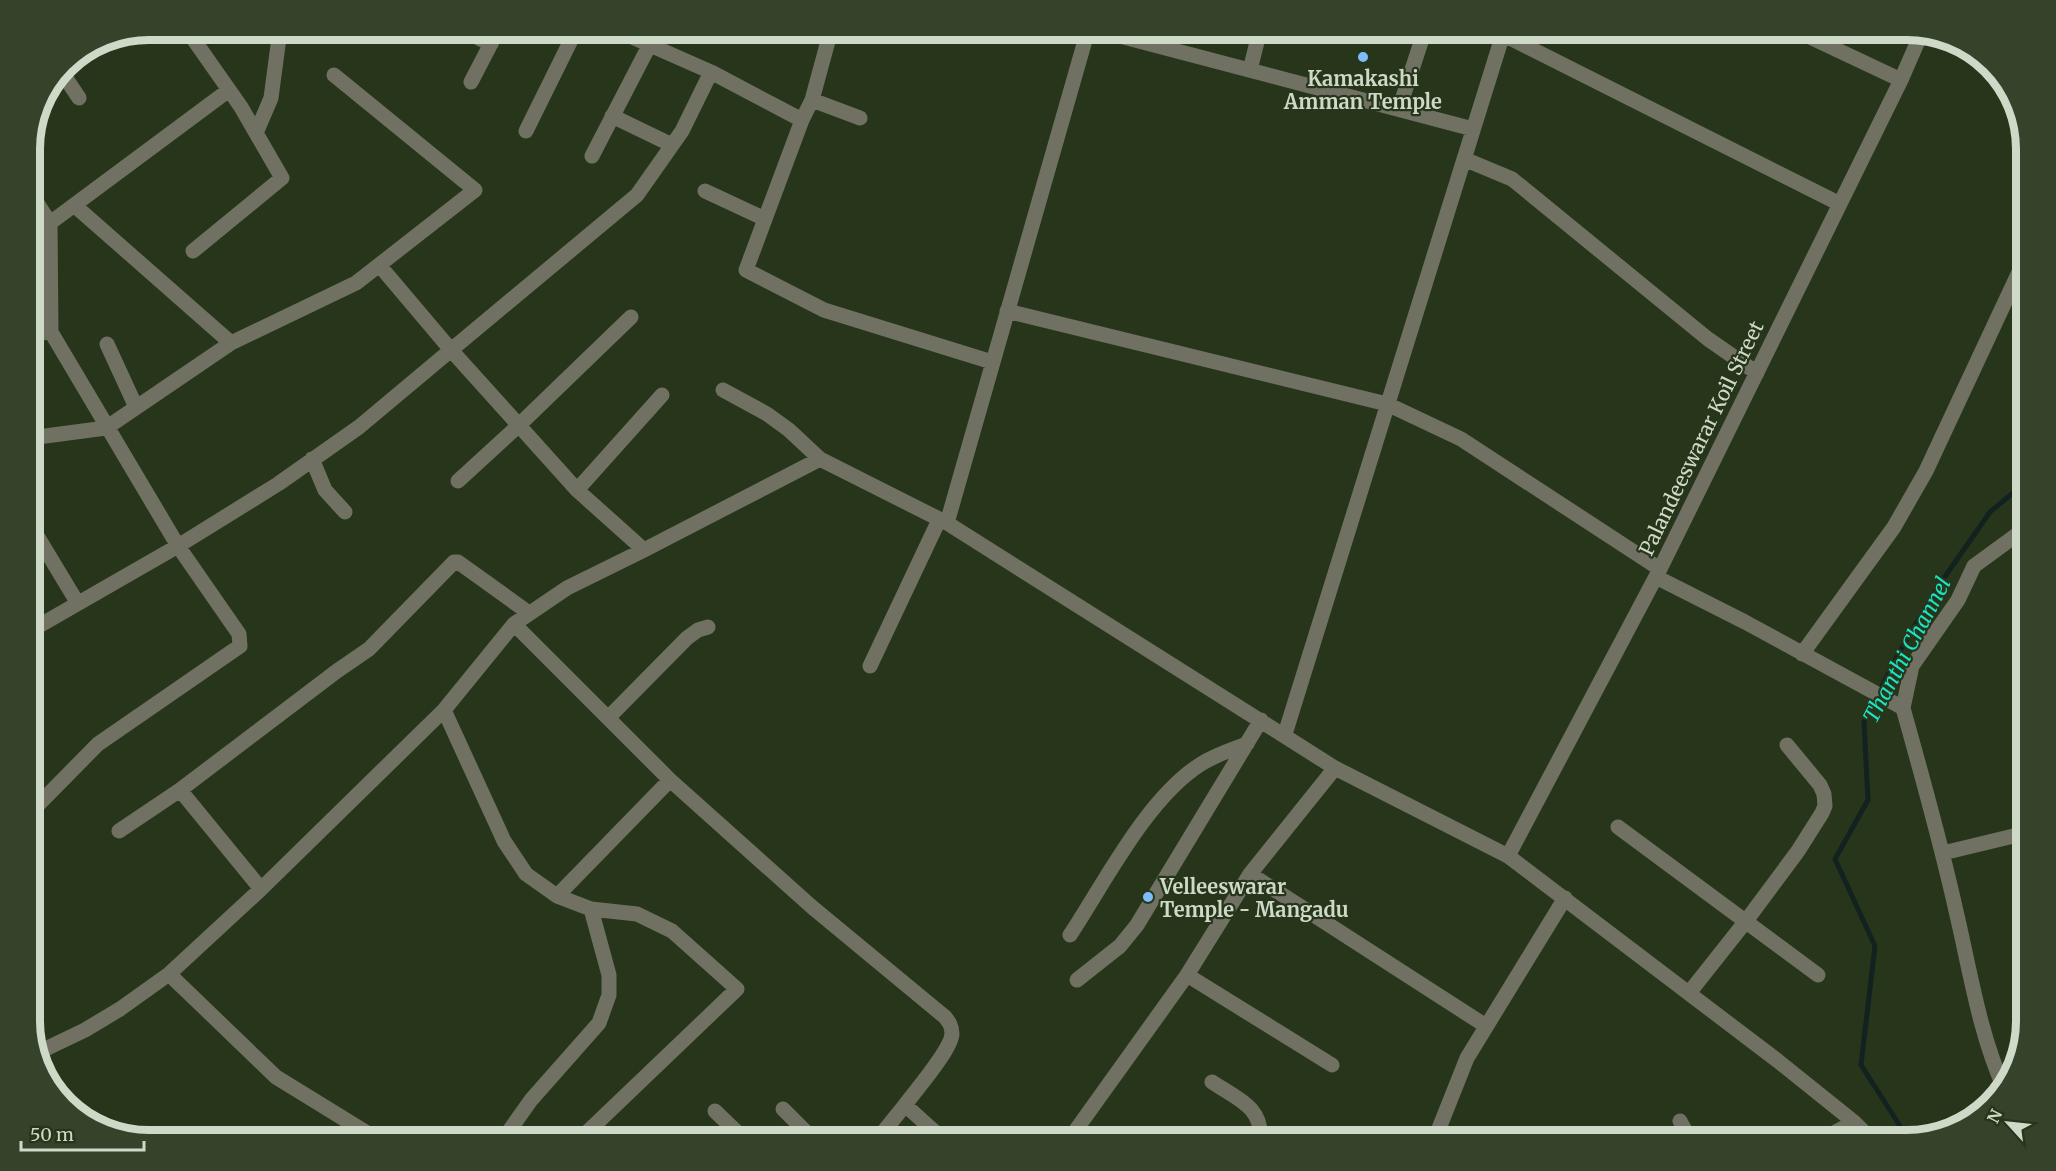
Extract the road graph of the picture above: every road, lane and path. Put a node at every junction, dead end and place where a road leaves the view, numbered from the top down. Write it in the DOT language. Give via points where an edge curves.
graph roads {
  1 [pos="1085,40"];
  2 [pos="1137,40"];
  3 [pos="1257,40"];
  4 [pos="1422,40"];
  5 [pos="1496,40"];
  6 [pos="1514,40"];
  7 [pos="1817,40"];
  8 [pos="195,41"];
  9 [pos="279,41"];
  10 [pos="484,41"];
  11 [pos="493,41"];
  12 [pos="571,41"];
  13 [pos="641,41"];
  14 [pos="828,41"];
  15 [pos="1918,41"];
  16 [pos="491,44"];
  17 [pos="650,46"];
  18 [pos="1250,70"];
  19 [pos="711,72"];
  20 [pos="334,75"];
  21 [pos="67,80"];
  22 [pos="1902,80"];
  23 [pos="471,82"];
  24 [pos="229,90"];
  25 [pos="79,98"];
  26 [pos="812,100"];
  27 [pos="1400,109"];
  28 [pos="612,116"];
  29 [pos="860,118"];
  30 [pos="802,120"];
  31 [pos="1473,129"];
  32 [pos="525,131"];
  33 [pos="256,134"];
  34 [pos="672,145"];
  35 [pos="592,156"];
  36 [pos="1464,159"];
  37 [pos="705,191"];
  38 [pos="1840,204"];
  39 [pos="74,205"];
  40 [pos="41,209"];
  41 [pos="765,219"];
  42 [pos="50,223"];
  43 [pos="193,251"];
  44 [pos="380,266"];
  45 [pos="2015,280"];
  46 [pos="1007,311"];
  47 [pos="631,317"];
  48 [pos="51,332"];
  49 [pos="41,333"];
  50 [pos="231,343"];
  51 [pos="107,344"];
  52 [pos="451,350"];
  53 [pos="992,362"];
  54 [pos="1757,373"];
  55 [pos="723,390"];
  56 [pos="662,395"];
  57 [pos="1387,404"];
  58 [pos="136,407"];
  59 [pos="518,426"];
  60 [pos="106,428"];
  61 [pos="41,437"];
  62 [pos="312,459"];
  63 [pos="820,459"];
  64 [pos="458,481"];
  65 [pos="577,490"];
  66 [pos="345,512"];
  67 [pos="943,521"];
  68 [pos="2015,536"];
  69 [pos="41,545"];
  70 [pos="178,546"];
  71 [pos="644,550"];
  72 [pos="1658,573"];
  73 [pos="77,602"];
  74 [pos="529,613"];
  75 [pos="41,624"];
  76 [pos="514,624"];
  77 [pos="708,627"];
  78 [pos="1803,654"];
  79 [pos="870,666"];
  80 [pos="1903,708"];
  81 [pos="444,710"];
  82 [pos="608,718"];
  83 [pos="1261,720"];
  84 [pos="1285,734"];
  85 [pos="1247,744"];
  86 [pos="1787,745"];
  87 [pos="1335,768"];
  88 [pos="670,780"];
  89 [pos="180,790"];
  90 [pos="41,802"];
  91 [pos="1617,827"];
  92 [pos="119,831"];
  93 [pos="2016,835"];
  94 [pos="1943,853"];
  95 [pos="1509,856"];
  96 [pos="1250,873"];
  97 [pos="261,889"];
  98 [pos="557,896"];
  99 [pos="1565,898"];
  100 [pos="591,909"];
  101 [pos="1746,921"];
  102 [pos="1070,935"];
  103 [pos="169,974"];
  104 [pos="1187,975"];
  105 [pos="1818,975"];
  106 [pos="1077,980"];
  107 [pos="1689,993"];
  108 [pos="1486,1026"];
  109 [pos="44,1050"];
  110 [pos="1332,1065"];
  111 [pos="1999,1078"];
  112 [pos="1212,1082"];
  113 [pos="905,1105"];
  114 [pos="783,1109"];
  115 [pos="715,1111"];
  116 [pos="1680,1121"];
  117 [pos="1854,1122"];
  118 [pos="362,1130"];
  119 [pos="510,1130"];
  120 [pos="590,1130"];
  121 [pos="735,1130"];
  122 [pos="804,1130"];
  123 [pos="885,1130"];
  124 [pos="933,1130"];
  125 [pos="1076,1130"];
  126 [pos="1261,1130"];
  127 [pos="1438,1130"];
  128 [pos="1685,1130"];
  129 [pos="1839,1130"];
  130 [pos="1862,1130"];
  1 -- 46 [label="street"];
  2 -- 18 [label="street"];
  3 -- 18 [label="street"];
  4 -- 27 [label="street"];
  5 -- 31 [label="street"];
  6 -- 38 [label="street"];
  7 -- 22 [label="street"];
  8 -- 24 [label="street"];
  9 -- 33 [label="street" via="271,98"];
  10 -- 16 [label="street"];
  11 -- 16 [label="street"];
  12 -- 32 [label="street"];
  13 -- 17 [label="street"];
  14 -- 26 [label="street"];
  15 -- 22 [label="street, Palandeeswarar Koil Street"];
  16 -- 23 [label="street"];
  17 -- 19 [label="street"];
  17 -- 28 [label="street"];
  18 -- 27 [label="street"];
  19 -- 30 [label="street"];
  19 -- 34 [label="street"];
  20 -- 44 [label="street" via="475,190"];
  21 -- 25 [label="street"];
  22 -- 38 [label="street, Palandeeswarar Koil Street"];
  24 -- 33 [label="street"];
  24 -- 39 [label="street"];
  26 -- 29 [label="street"];
  26 -- 30 [label="street"];
  27 -- 31 [label="street"];
  28 -- 34 [label="street"];
  28 -- 35 [label="street"];
  30 -- 41 [label="street"];
  31 -- 36 [label="street"];
  33 -- 43 [label="street" via="282,178"];
  34 -- 52 [label="street" via="637,195"];
  36 -- 54 [label="street" via="1512,179 1708,339"];
  36 -- 57 [label="street"];
  37 -- 41 [label="street"];
  38 -- 54 [label="street, Palandeeswarar Koil Street"];
  39 -- 42 [label="street"];
  39 -- 50 [label="street"];
  40 -- 42 [label="street"];
  41 -- 53 [label="street" via="746,270 824,310"];
  42 -- 48 [label="street"];
  44 -- 50 [label="street" via="356,284"];
  44 -- 52 [label="street"];
  45 -- 78 [label="street" via="1926,471 1894,527"];
  46 -- 53 [label="street"];
  46 -- 57 [label="street"];
  47 -- 59 [label="street"];
  48 -- 49 [label="street"];
  48 -- 60 [label="street"];
  50 -- 58 [label="street"];
  51 -- 58 [label="street"];
  52 -- 59 [label="street"];
  52 -- 62 [label="street" via="358,427"];
  53 -- 67 [label="street"];
  54 -- 72 [label="street, Palandeeswarar Koil Street"];
  55 -- 63 [label="street" via="767,414"];
  56 -- 65 [label="street"];
  57 -- 72 [label="street" via="1461,439"];
  57 -- 84 [label="street"];
  58 -- 60 [label="street"];
  59 -- 64 [label="street"];
  59 -- 65 [label="street"];
  60 -- 61 [label="street"];
  60 -- 70 [label="street"];
  62 -- 66 [label="street" via="325,490"];
  62 -- 70 [label="street"];
  63 -- 67 [label="street"];
  63 -- 71 [label="street"];
  65 -- 71 [label="street"];
  67 -- 79 [label="street"];
  67 -- 83 [label="street"];
  68 -- 80 [label="street" via="1974,566 1958,600 1912,666"];
  69 -- 73 [label="street"];
  70 -- 73 [label="street"];
  70 -- 90 [label="street" via="239,634 240,646 98,744"];
  71 -- 74 [label="street" via="567,588"];
  72 -- 78 [label="street"];
  72 -- 95 [label="street, Palandeeswarar Koil Street"];
  73 -- 75 [label="street"];
  74 -- 76 [label="street"];
  74 -- 89 [label="street" via="454,562 369,649"];
  76 -- 81 [label="street"];
  76 -- 82 [label="street"];
  77 -- 82 [label="street" via="687,638"];
  78 -- 80 [label="street"];
  80 -- 94 [label="street"];
  81 -- 97 [label="street"];
  81 -- 98 [label="street" via="504,841 525,874"];
  82 -- 88 [label="street"];
  83 -- 84 [label="street"];
  83 -- 85 [label="street"];
  84 -- 87 [label="street"];
  85 -- 102 [label="street" via="1200,765 1154,807"];
  85 -- 106 [label="street" via="1137,925 1120,946"];
  86 -- 101 [label="street" via="1820,785 1825,806 1798,851"];
  87 -- 95 [label="street"];
  87 -- 96 [label="street"];
  88 -- 98 [label="street"];
  88 -- 113 [label="street" via="812,907 945,1017 952,1036 948,1048"];
  89 -- 92 [label="street"];
  89 -- 97 [label="street"];
  91 -- 101 [label="street"];
  93 -- 94 [label="street"];
  94 -- 111 [label="street" via="1983,1027"];
  95 -- 99 [label="street"];
  96 -- 104 [label="street"];
  96 -- 108 [label="street"];
  97 -- 103 [label="street"];
  98 -- 100 [label="street"];
  99 -- 107 [label="street"];
  99 -- 108 [label="street"];
  100 -- 119 [label="street" via="609,975 609,995 599,1023"];
  100 -- 120 [label="street" via="637,914 672,931 737,989"];
  101 -- 105 [label="street"];
  101 -- 107 [label="street"];
  103 -- 109 [label="street" via="120,1010"];
  103 -- 118 [label="street" via="276,1077"];
  104 -- 110 [label="street"];
  104 -- 125 [label="street"];
  107 -- 117 [label="street"];
  108 -- 127 [label="street" via="1467,1058"];
  112 -- 126 [label="street" via="1251,1108"];
  113 -- 123 [label="street"];
  113 -- 124 [label="street"];
  114 -- 122 [label="street"];
  115 -- 121 [label="street"];
  116 -- 128 [label="street"];
  117 -- 129 [label="street"];
  117 -- 130 [label="street"];
}
